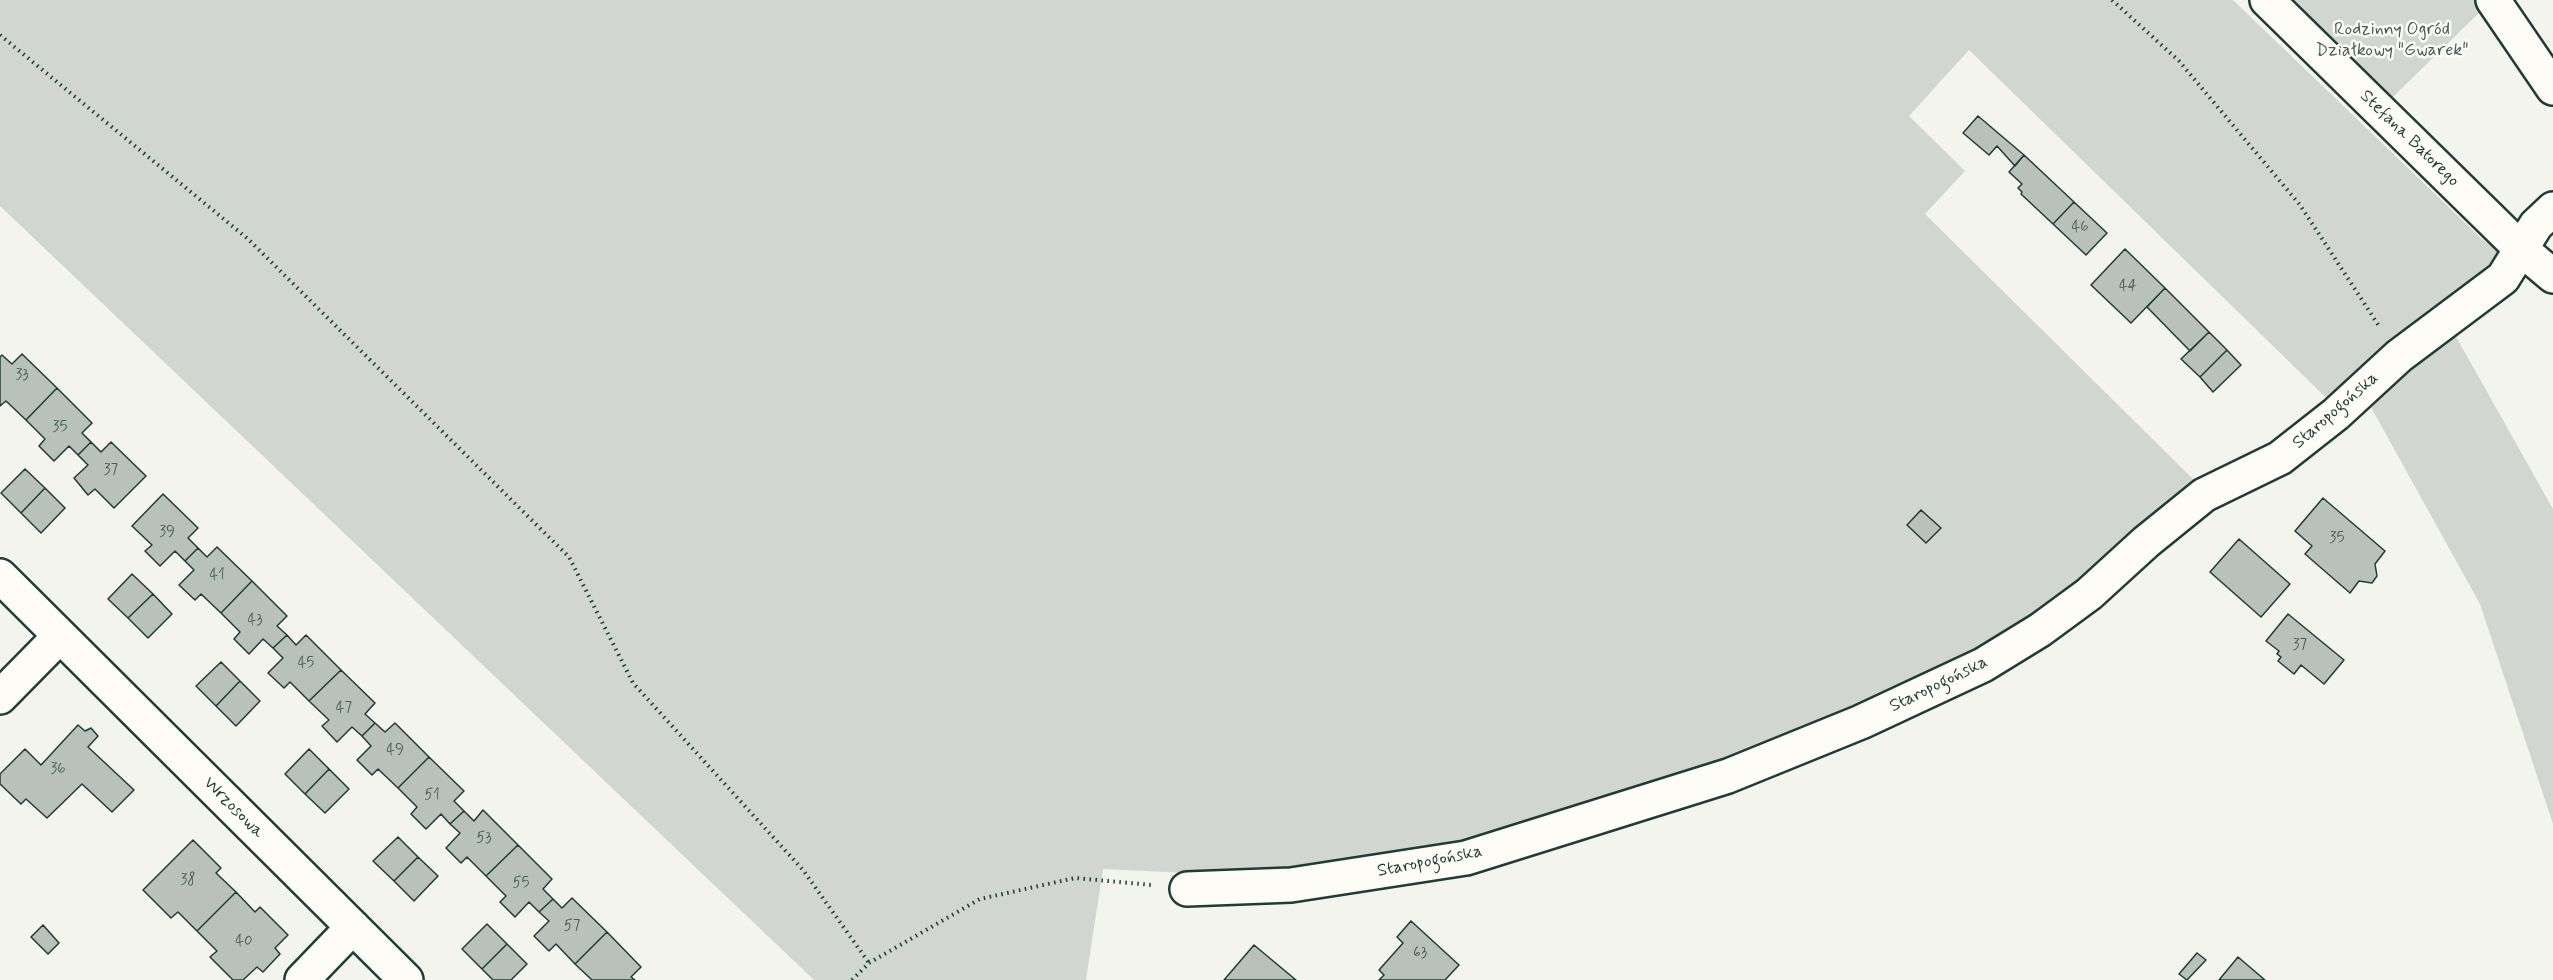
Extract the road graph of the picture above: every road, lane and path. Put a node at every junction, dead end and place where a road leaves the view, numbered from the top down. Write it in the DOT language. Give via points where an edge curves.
graph roads {
  1 [pos="2112,0"];
  2 [pos="2267,0"];
  3 [pos="2493,0"];
  4 [pos="0,35"];
  5 [pos="2553,88"];
  6 [pos="2553,209"];
  7 [pos="2521,249"];
  8 [pos="2553,276"];
  9 [pos="2399,356"];
  10 [pos="0,576"];
  11 [pos="60,636"];
  12 [pos="0,697"];
  13 [pos="1187,889"];
  14 [pos="353,927"];
  15 [pos="869,963"];
  16 [pos="302,980"];
  17 [pos="406,980"];
  18 [pos="852,980"];
  1 -- 9 [label="path" via="2178,61 2300,205"];
  2 -- 7 [label="street, Stefana Batorego"];
  3 -- 5 [label="street"];
  4 -- 15 [label="path" via="248,240 568,557 633,683 803,870"];
  6 -- 7 [label="street, Staropogońska" via="2536,225"];
  7 -- 8 [label="street, Stefana Batorego"];
  7 -- 9 [label="street, Staropogońska" via="2503,278"];
  9 -- 13 [label="street, Staropogońska" via="2337,414 2280,458 2204,495 2089,594 2040,630 1983,665 1861,722 1728,776 1466,858 1292,885"];
  10 -- 11 [label="street, Wrzosowa"];
  11 -- 12 [label="street"];
  11 -- 14 [label="street, Wrzosowa"];
  13 -- 15 [label="path" via="1075,878 980,899"];
  14 -- 16 [label="street"];
  14 -- 17 [label="street, Wrzosowa"];
  15 -- 18 [label="path"];
}
